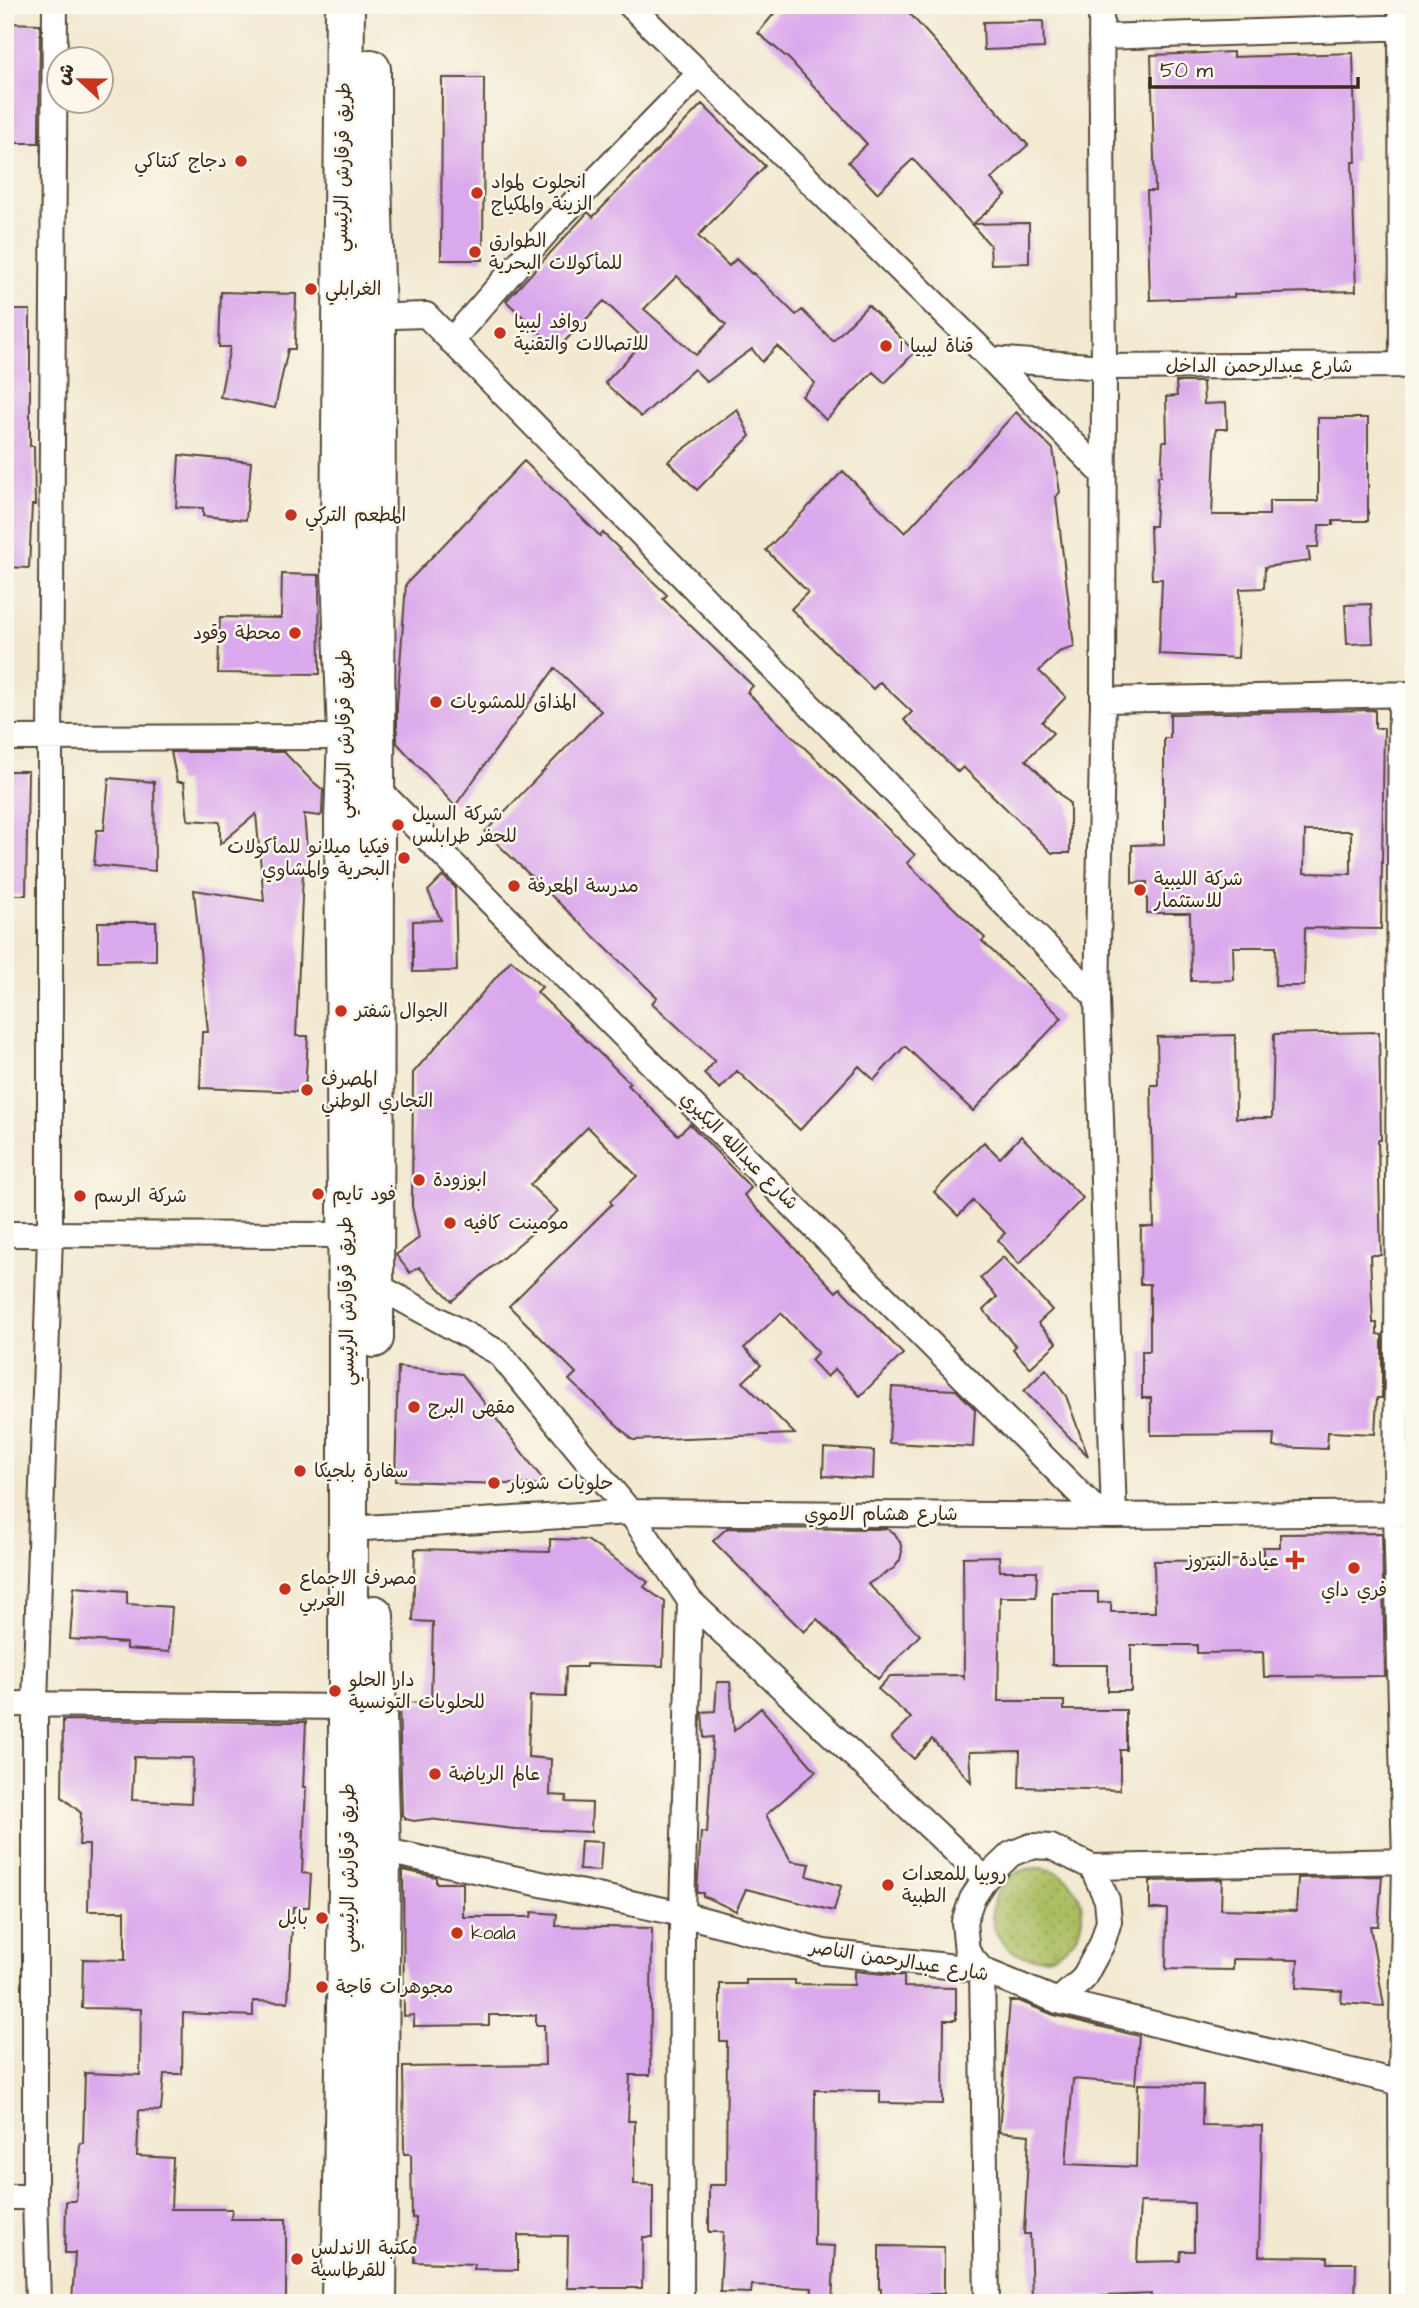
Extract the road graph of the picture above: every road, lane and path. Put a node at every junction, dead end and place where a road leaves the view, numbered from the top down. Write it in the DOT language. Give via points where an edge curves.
graph roads {
  1 [pos="55,5"];
  2 [pos="345,5"];
  3 [pos="371,5"];
  4 [pos="630,5"];
  5 [pos="1101,5"];
  6 [pos="1405,20"];
  7 [pos="1101,37"];
  8 [pos="699,74"];
  9 [pos="359,317"];
  10 [pos="451,341"];
  11 [pos="991,359"];
  12 [pos="1408,365"];
  13 [pos="1104,367"];
  14 [pos="1104,474"];
  15 [pos="1407,694"];
  16 [pos="1103,700"];
  17 [pos="50,737"];
  18 [pos="347,737"];
  19 [pos="5,738"];
  20 [pos="375,786"];
  21 [pos="1097,998"];
  22 [pos="5,1234"];
  23 [pos="50,1235"];
  24 [pos="346,1235"];
  25 [pos="374,1284"];
  26 [pos="630,1512"];
  27 [pos="1405,1513"];
  28 [pos="1108,1516"];
  29 [pos="360,1528"];
  30 [pos="690,1601"];
  31 [pos="5,1704"];
  32 [pos="35,1704"];
  33 [pos="348,1707"];
  34 [pos="381,1850"];
  35 [pos="1409,1861"];
  36 [pos="1092,1867"];
  37 [pos="985,1879"];
  38 [pos="682,1914"];
  39 [pos="982,1970"];
  40 [pos="1058,2001"];
  41 [pos="1407,2084"];
  42 [pos="5,2197"];
  43 [pos="35,2197"];
  44 [pos="38,2303"];
  45 [pos="341,2303"];
  46 [pos="377,2303"];
  47 [pos="681,2303"];
  48 [pos="987,2303"];
  49 [pos="1402,2303"];
  1 -- 17 [label="street"];
  2 -- 9 [label="main road, طريق قرقارش الرئيسي"];
  3 -- 9 [label="main road, طريق قرقارش الرئيسي" via="370,145"];
  4 -- 8 [label="street"];
  5 -- 7 [label="street"];
  6 -- 7 [label="street"];
  6 -- 12 [label="street"];
  7 -- 13 [label="street"];
  8 -- 10 [label="street" via="555,222"];
  8 -- 11 [label="street"];
  9 -- 10 [label="street" via="426,315"];
  9 -- 18 [label="main road, طريق قرقارش الرئيسي" via="340,542"];
  9 -- 20 [label="main road, طريق قرقارش الرئيسي"];
  10 -- 21 [label="street"];
  11 -- 13 [label="street, شارع عبدالرحمن الداخل"];
  11 -- 14 [label="street"];
  12 -- 13 [label="street, شارع عبدالرحمن الداخل"];
  13 -- 14 [label="street"];
  14 -- 16 [label="street"];
  15 -- 16 [label="street"];
  15 -- 27 [label="street"];
  16 -- 21 [label="street"];
  17 -- 18 [label="street"];
  17 -- 19 [label="street"];
  17 -- 23 [label="street"];
  18 -- 24 [label="main road, طريق قرقارش الرئيسي"];
  20 -- 25 [label="main road, طريق قرقارش الرئيسي"];
  20 -- 28 [label="street, شارع عبدالله البكيري"];
  21 -- 28 [label="street"];
  22 -- 23 [label="street"];
  23 -- 24 [label="street"];
  23 -- 32 [label="street"];
  24 -- 29 [label="main road, طريق قرقارش الرئيسي"];
  25 -- 26 [label="street" via="499,1353"];
  25 -- 29 [label="main road, طريق قرقارش الرئيسي"];
  26 -- 28 [label="street, شارع هشام الاموي"];
  26 -- 29 [label="street, شارع هشام الاموي"];
  26 -- 30 [label="street"];
  27 -- 28 [label="street, شارع هشام الاموي"];
  27 -- 35 [label="street"];
  29 -- 33 [label="main road, طريق قرقارش الرئيسي"];
  29 -- 34 [label="main road, طريق قرقارش الرئيسي"];
  30 -- 37 [label="street"];
  30 -- 38 [label="street"];
  31 -- 32 [label="street"];
  32 -- 33 [label="street"];
  32 -- 43 [label="street"];
  33 -- 45 [label="main road, طريق قرقارش الرئيسي"];
  34 -- 38 [label="street, شارع عبدالرحمن الناصر"];
  34 -- 46 [label="main road, طريق قرقارش الرئيسي"];
  35 -- 36 [label="street"];
  35 -- 41 [label="street"];
  36 -- 37 [label="street" via="1051,1847 1031,1846 1010,1854"];
  36 -- 40 [label="street" via="1107,1900 1109,1921 1083,1979"];
  37 -- 39 [label="street" via="964,1922 967,1952"];
  38 -- 39 [label="street, شارع عبدالرحمن الناصر" via="824,1952"];
  38 -- 47 [label="street"];
  39 -- 40 [label="street, شارع عبدالرحمن الناصر"];
  39 -- 48 [label="street"];
  40 -- 41 [label="street, شارع عبدالرحمن الناصر"];
  41 -- 49 [label="street"];
  42 -- 43 [label="street"];
  43 -- 44 [label="street"];
}
